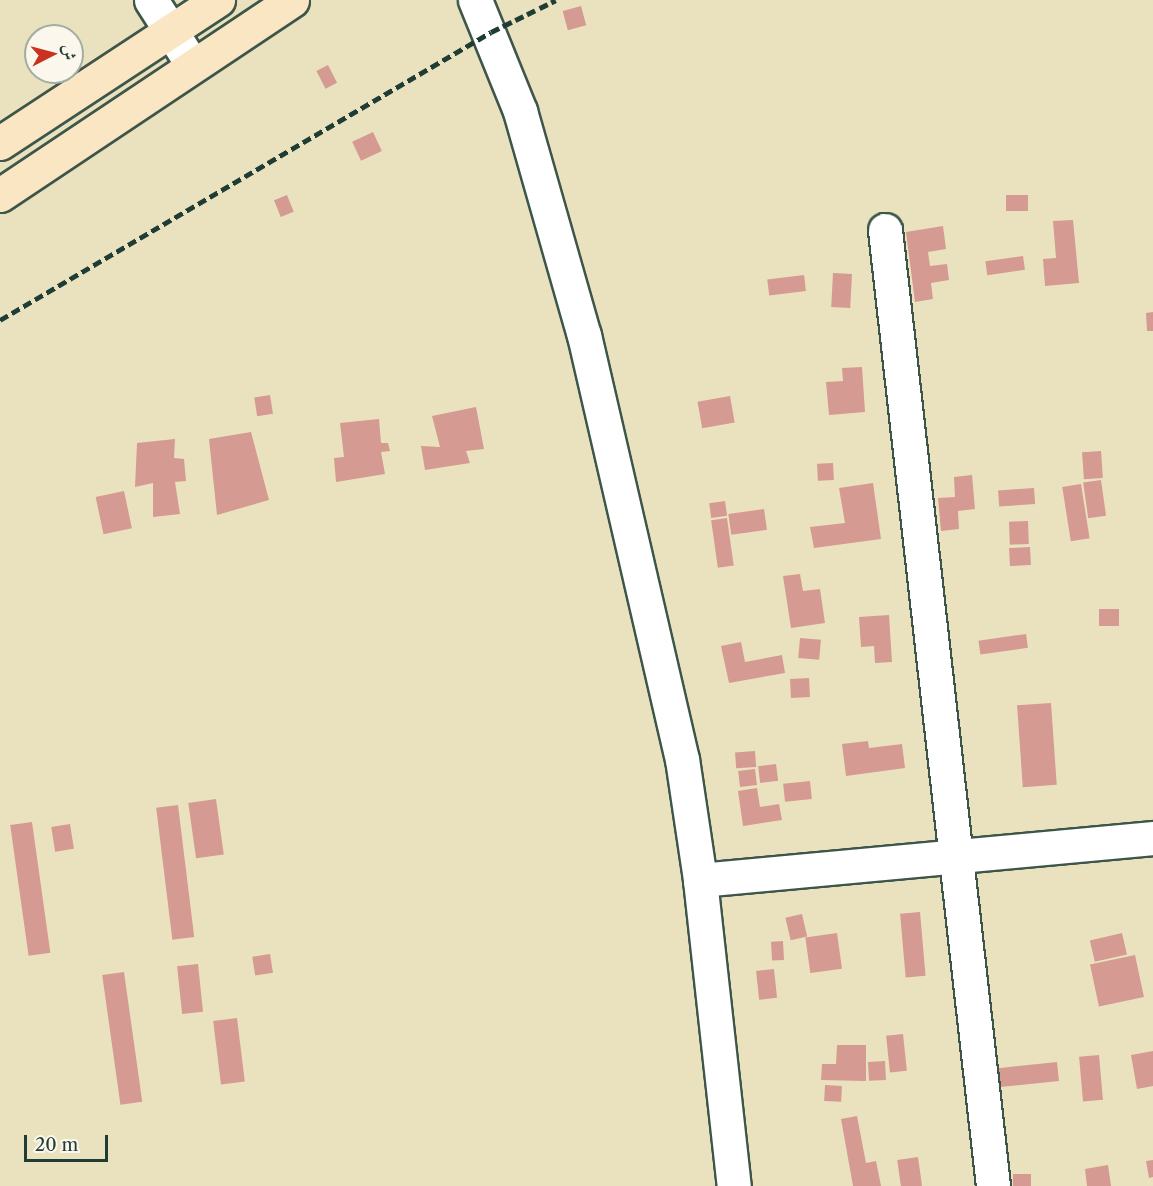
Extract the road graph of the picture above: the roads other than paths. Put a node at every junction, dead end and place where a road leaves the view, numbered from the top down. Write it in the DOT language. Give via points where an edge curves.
graph roads {
  1 [pos="151,0"];
  2 [pos="218,0"];
  3 [pos="292,0"];
  4 [pos="475,0"];
  5 [pos="170,31"];
  6 [pos="192,64"];
  7 [pos="0,143"];
  8 [pos="0,195"];
  9 [pos="885,230"];
  10 [pos="1153,838"];
  11 [pos="956,857"];
  12 [pos="700,880"];
  13 [pos="734,1186"];
  14 [pos="993,1186"];
  1 -- 5 [label="street"];
  2 -- 5 [label="main road"];
  3 -- 6 [label="main road"];
  4 -- 12 [label="street" via="520,111 584,335 682,759"];
  5 -- 6 [label="street"];
  5 -- 7 [label="main road"];
  6 -- 8 [label="main road"];
  9 -- 11 [label="street"];
  10 -- 11 [label="street"];
  11 -- 12 [label="street"];
  11 -- 14 [label="street"];
  12 -- 13 [label="street"];
}
